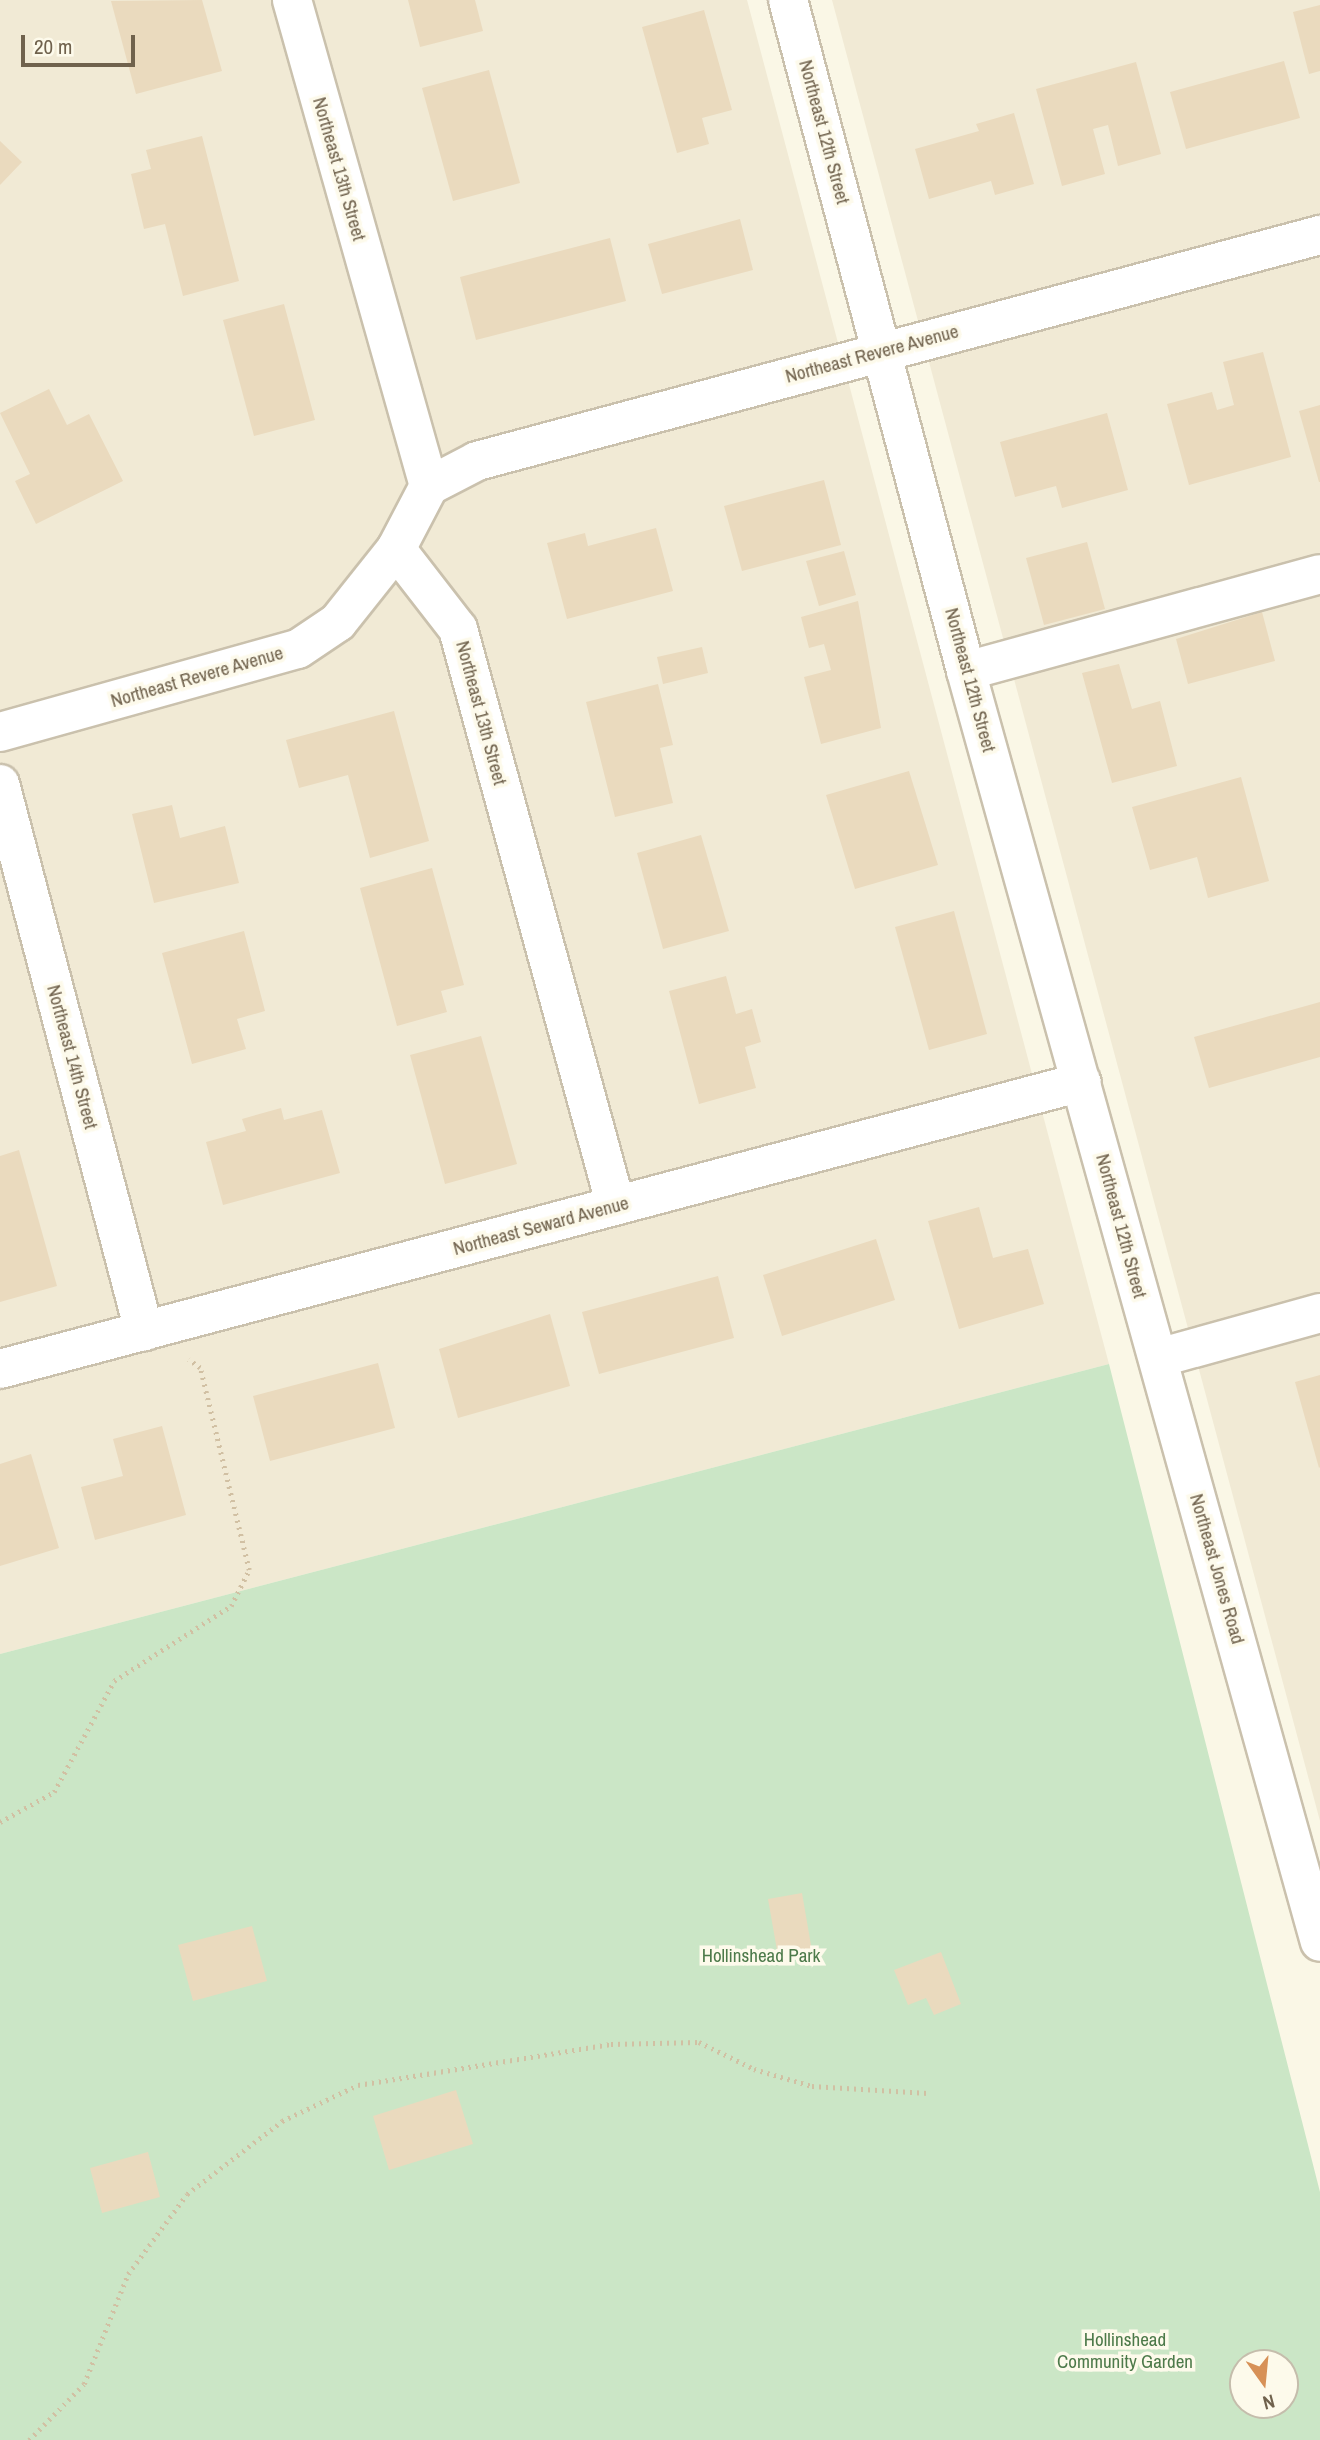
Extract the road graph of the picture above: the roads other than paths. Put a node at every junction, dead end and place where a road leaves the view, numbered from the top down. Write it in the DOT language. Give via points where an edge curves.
graph roads {
  1 [pos="292,0"];
  2 [pos="788,0"];
  3 [pos="1320,235"];
  4 [pos="884,351"];
  5 [pos="429,486"];
  6 [pos="396,549"];
  7 [pos="1320,574"];
  8 [pos="967,671"];
  9 [pos="0,732"];
  10 [pos="0,784"];
  11 [pos="1082,1082"];
  12 [pos="616,1206"];
  13 [pos="1320,1312"];
  14 [pos="144,1331"];
  15 [pos="1158,1358"];
  16 [pos="0,1369"];
  17 [pos="1320,1942"];
  1 -- 5 [label="street, Northeast 13th Street"];
  2 -- 4 [label="street, Northeast 12th Street"];
  3 -- 4 [label="street, Northeast Revere Avenue"];
  4 -- 5 [label="street, Northeast Revere Avenue" via="477,461"];
  4 -- 8 [label="street, Northeast 12th Street"];
  5 -- 6 [label="street"];
  6 -- 9 [label="street, Northeast Revere Avenue" via="338,622 298,649"];
  6 -- 12 [label="street, Northeast 13th Street" via="458,629"];
  7 -- 8 [label="street"];
  8 -- 11 [label="street, Northeast 12th Street"];
  10 -- 14 [label="street, Northeast 14th Street"];
  11 -- 12 [label="street, Northeast Seward Avenue"];
  11 -- 15 [label="street, Northeast 12th Street"];
  12 -- 14 [label="street, Northeast Seward Avenue"];
  13 -- 15 [label="street"];
  14 -- 16 [label="street, Northeast Seward Avenue"];
  15 -- 17 [label="street, Northeast Jones Road"];
}
